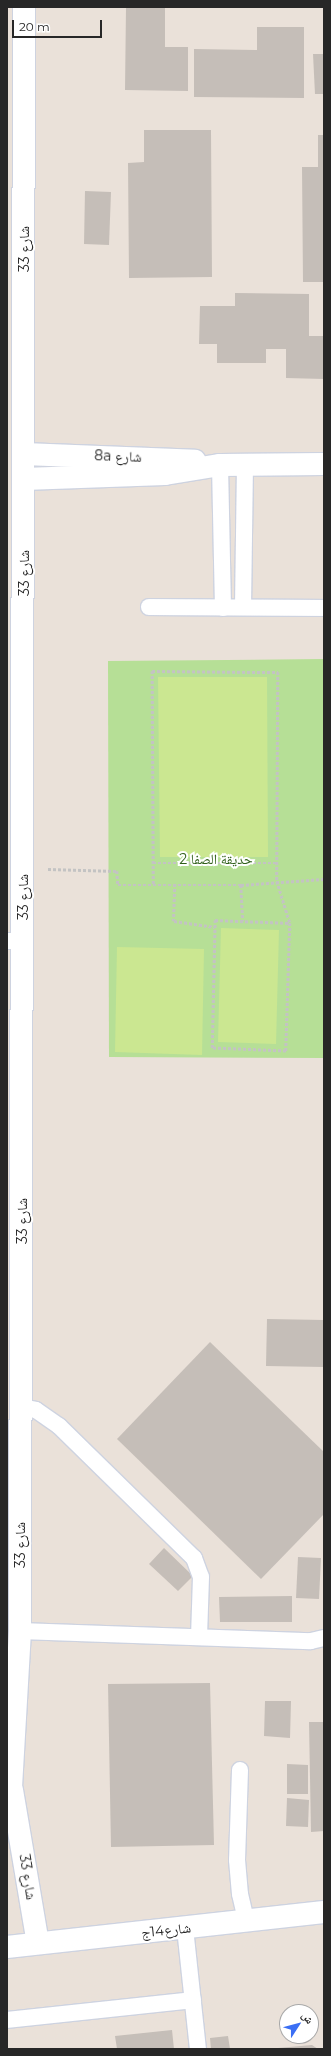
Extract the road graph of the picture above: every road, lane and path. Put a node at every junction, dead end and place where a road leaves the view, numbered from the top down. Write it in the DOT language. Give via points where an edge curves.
graph roads {
  1 [pos="24,7"];
  2 [pos="24,454"];
  3 [pos="324,464"];
  4 [pos="216,465"];
  5 [pos="245,465"];
  6 [pos="24,479"];
  7 [pos="149,607"];
  8 [pos="243,607"];
  9 [pos="223,608"];
  10 [pos="324,608"];
  11 [pos="153,863"];
  12 [pos="277,864"];
  13 [pos="23,869"];
  14 [pos="324,879"];
  15 [pos="276,881"];
  16 [pos="153,884"];
  17 [pos="175,884"];
  18 [pos="241,885"];
  19 [pos="243,921"];
  20 [pos="290,923"];
  21 [pos="215,927"];
  22 [pos="15,941"];
  23 [pos="22,1408"];
  24 [pos="14,1552"];
  25 [pos="20,1631"];
  26 [pos="199,1637"];
  27 [pos="324,1638"];
  28 [pos="240,1770"];
  29 [pos="11,1786"];
  30 [pos="7,1809"];
  31 [pos="324,1912"];
  32 [pos="246,1921"];
  33 [pos="185,1928"];
  34 [pos="38,1944"];
  35 [pos="7,1947"];
  36 [pos="193,2000"];
  37 [pos="7,2020"];
  38 [pos="198,2049"];
  1 -- 2 [label="street, شارع 33"];
  2 -- 4 [label="street, 8a شارع" via="167,458"];
  2 -- 6 [label="street, شارع 33"];
  3 -- 5 [label="street, 8a شارع"];
  4 -- 5 [label="street, 8a شارع"];
  4 -- 6 [label="street, 8a شارع" via="165,474"];
  4 -- 9 [label="lane"];
  5 -- 8 [label="lane"];
  6 -- 13 [label="street, شارع 33"];
  7 -- 9 [label="lane"];
  8 -- 9 [label="lane"];
  8 -- 10 [label="lane"];
  11 -- 12 [label="path"];
  11 -- 12 [label="path" via="152,671 160,671 278,672"];
  11 -- 16 [label="path"];
  12 -- 15 [label="path"];
  13 -- 16 [label="path" via="116,870 118,885"];
  13 -- 22 [label="street, شارع 33"];
  14 -- 15 [label="path"];
  15 -- 18 [label="path"];
  15 -- 20 [label="path"];
  16 -- 17 [label="path"];
  17 -- 18 [label="path"];
  17 -- 21 [label="path" via="174,921"];
  18 -- 19 [label="path"];
  19 -- 20 [label="path"];
  19 -- 21 [label="path" via="216,920"];
  20 -- 21 [label="path" via="286,1051 212,1048"];
  22 -- 23 [label="street, شارع 33"];
  23 -- 24 [label="street, شارع 33"];
  23 -- 26 [label="lane" via="36,1410 59,1426 194,1558 201,1577"];
  24 -- 25 [label="street, شارع 33"];
  25 -- 26 [label="lane"];
  25 -- 29 [label="street, شارع 33"];
  26 -- 27 [label="lane" via="311,1641"];
  28 -- 32 [label="lane" via="237,1860"];
  29 -- 30 [label="street, شارع 33"];
  29 -- 34 [label="street, شارع 33" via="20,1822"];
  31 -- 32 [label="street, شارع14ج"];
  32 -- 33 [label="street, شارع14ج"];
  33 -- 34 [label="street, شارع14ج"];
  33 -- 36 [label="lane"];
  34 -- 35 [label="street, شارع14ج"];
  36 -- 37 [label="lane"];
  36 -- 38 [label="lane"];
}
